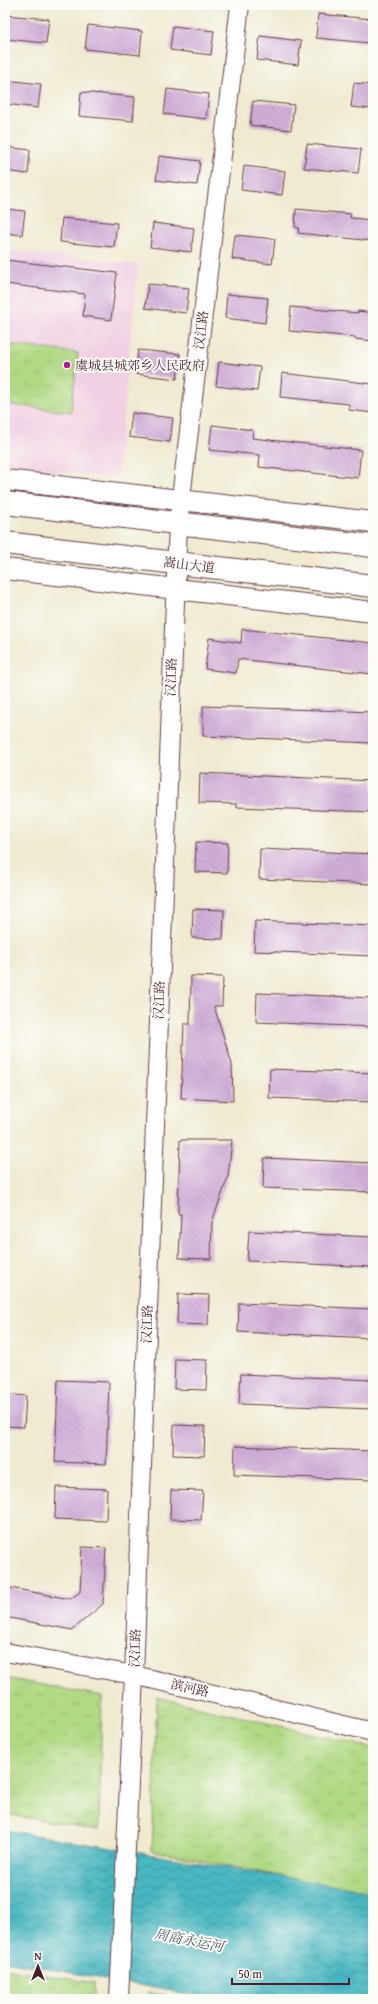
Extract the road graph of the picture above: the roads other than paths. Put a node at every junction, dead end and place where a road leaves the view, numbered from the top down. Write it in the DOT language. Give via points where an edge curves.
graph roads {
  1 [pos="240,5"];
  2 [pos="5,480"];
  3 [pos="180,500"];
  4 [pos="5,503"];
  5 [pos="373,522"];
  6 [pos="178,523"];
  7 [pos="5,543"];
  8 [pos="373,546"];
  9 [pos="175,563"];
  10 [pos="5,569"];
  11 [pos="373,586"];
  12 [pos="174,589"];
  13 [pos="373,612"];
  14 [pos="5,1652"];
  15 [pos="134,1675"];
  16 [pos="373,1732"];
  17 [pos="119,1999"];
  1 -- 3 [label="street, 汉江路"];
  2 -- 3 [label="main road"];
  3 -- 5 [label="main road"];
  3 -- 6 [label="street, 汉江路"];
  4 -- 6 [label="main road"];
  6 -- 8 [label="main road"];
  6 -- 9 [label="street, 汉江路"];
  7 -- 9 [label="main road, 嵩山大道"];
  9 -- 11 [label="main road, 嵩山大道"];
  9 -- 12 [label="street, 汉江路"];
  10 -- 12 [label="main road"];
  12 -- 13 [label="main road"];
  12 -- 15 [label="street, 汉江路"];
  14 -- 15 [label="street, 滨河路"];
  15 -- 16 [label="street, 滨河路"];
  15 -- 17 [label="street, 汉江路"];
}
